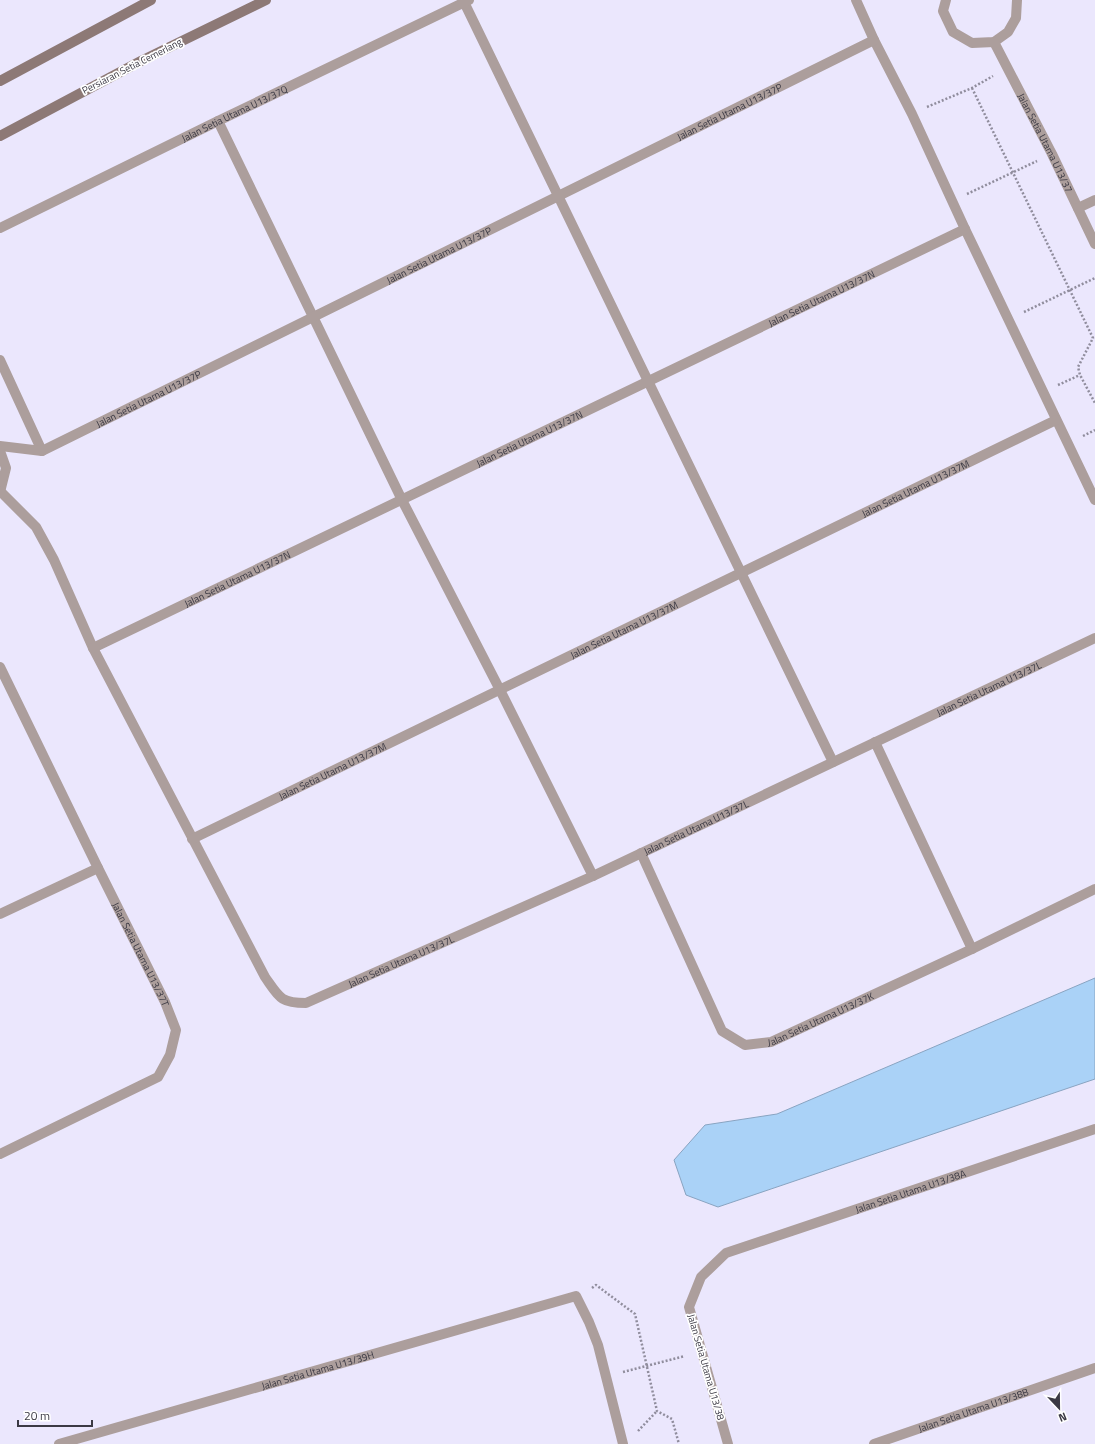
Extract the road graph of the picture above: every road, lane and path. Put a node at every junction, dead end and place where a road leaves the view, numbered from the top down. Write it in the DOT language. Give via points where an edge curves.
graph roads {
  1 [pos="152,0"];
  2 [pos="266,0"];
  3 [pos="856,0"];
  4 [pos="946,0"];
  5 [pos="1018,0"];
  6 [pos="467,1"];
  7 [pos="874,40"];
  8 [pos="994,42"];
  9 [pos="1008,69"];
  10 [pos="0,81"];
  11 [pos="972,88"];
  12 [pos="912,114"];
  13 [pos="218,121"];
  14 [pos="0,136"];
  15 [pos="1052,154"];
  16 [pos="1013,173"];
  17 [pos="559,196"];
  18 [pos="1095,200"];
  19 [pos="953,201"];
  20 [pos="1078,208"];
  21 [pos="0,228"];
  22 [pos="965,229"];
  23 [pos="1095,244"];
  24 [pos="1095,278"];
  25 [pos="1070,290"];
  26 [pos="314,317"];
  27 [pos="1009,319"];
  28 [pos="0,360"];
  29 [pos="1080,375"];
  30 [pos="648,381"];
  31 [pos="1043,392"];
  32 [pos="1095,403"];
  33 [pos="1056,420"];
  34 [pos="0,446"];
  35 [pos="0,451"];
  36 [pos="42,451"];
  37 [pos="0,492"];
  38 [pos="402,500"];
  39 [pos="1095,500"];
  40 [pos="741,573"];
  41 [pos="1095,638"];
  42 [pos="93,648"];
  43 [pos="1,674"];
  44 [pos="500,690"];
  45 [pos="875,742"];
  46 [pos="833,762"];
  47 [pos="192,839"];
  48 [pos="641,853"];
  49 [pos="98,868"];
  50 [pos="593,876"];
  51 [pos="1095,889"];
  52 [pos="0,914"];
  53 [pos="972,949"];
  54 [pos="1095,1129"];
  55 [pos="0,1154"];
  56 [pos="726,1253"];
  57 [pos="576,1296"];
  58 [pos="701,1351"];
  59 [pos="647,1366"];
  60 [pos="1095,1368"];
  61 [pos="606,1377"];
  62 [pos="656,1410"];
  63 [pos="636,1433"];
  64 [pos="59,1444"];
  65 [pos="623,1444"];
  66 [pos="679,1444"];
  67 [pos="728,1444"];
  68 [pos="874,1444"];
  1 -- 10 [label="street"];
  2 -- 14 [label="street, Persiaran Setia Cemerlang" via="141,61"];
  3 -- 7 [label="street"];
  4 -- 8 [label="street" via="944,12 953,32 972,43"];
  5 -- 8 [label="street" via="1016,18 1008,32"];
  6 -- 13 [label="street, Jalan Setia Utama U13/37Q"];
  6 -- 17 [label="street"];
  7 -- 12 [label="street"];
  7 -- 17 [label="street, Jalan Setia Utama U13/37P"];
  8 -- 9 [label="street, Jalan Setia Utama U13/37"];
  9 -- 11 [label="path"];
  9 -- 15 [label="street, Jalan Setia Utama U13/37"];
  11 -- 12 [label="path"];
  11 -- 16 [label="path"];
  12 -- 19 [label="street"];
  13 -- 21 [label="street, Jalan Setia Utama U13/37Q"];
  13 -- 26 [label="street"];
  15 -- 16 [label="path"];
  15 -- 20 [label="street, Jalan Setia Utama U13/37"];
  16 -- 19 [label="path"];
  16 -- 25 [label="path"];
  17 -- 26 [label="street, Jalan Setia Utama U13/37P"];
  17 -- 30 [label="street"];
  18 -- 20 [label="street"];
  19 -- 22 [label="street"];
  20 -- 23 [label="street, Jalan Setia Utama U13/37"];
  22 -- 27 [label="street"];
  22 -- 30 [label="street, Jalan Setia Utama U13/37N"];
  24 -- 25 [label="path"];
  25 -- 27 [label="path"];
  25 -- 29 [label="path" via="1093,338 1078,367"];
  26 -- 36 [label="street, Jalan Setia Utama U13/37P"];
  26 -- 38 [label="street"];
  27 -- 31 [label="street"];
  28 -- 36 [label="street"];
  29 -- 31 [label="path"];
  29 -- 32 [label="path"];
  30 -- 38 [label="street, Jalan Setia Utama U13/37N"];
  30 -- 40 [label="street"];
  31 -- 33 [label="street"];
  33 -- 39 [label="street"];
  33 -- 40 [label="street, Jalan Setia Utama U13/37M"];
  34 -- 36 [label="street"];
  35 -- 37 [label="street" via="6,468"];
  37 -- 42 [label="street" via="36,527 54,560"];
  38 -- 42 [label="street, Jalan Setia Utama U13/37N"];
  38 -- 44 [label="street"];
  40 -- 44 [label="street, Jalan Setia Utama U13/37M"];
  40 -- 46 [label="street"];
  41 -- 45 [label="street, Jalan Setia Utama U13/37L"];
  42 -- 47 [label="street"];
  43 -- 49 [label="street, Jalan Setia Utama U13/37T"];
  44 -- 47 [label="street, Jalan Setia Utama U13/37M"];
  44 -- 50 [label="street"];
  45 -- 46 [label="street, Jalan Setia Utama U13/37L"];
  45 -- 53 [label="street"];
  46 -- 48 [label="street, Jalan Setia Utama U13/37L"];
  47 -- 50 [label="street, Jalan Setia Utama U13/37L" via="265,977 278,997 293,1003 306,1003"];
  48 -- 50 [label="street, Jalan Setia Utama U13/37L"];
  48 -- 53 [label="street, Jalan Setia Utama U13/37K" via="722,1032 745,1045 771,1042"];
  49 -- 52 [label="street"];
  49 -- 55 [label="street, Jalan Setia Utama U13/37T" via="165,1002 176,1030 170,1055 158,1077"];
  51 -- 53 [label="street, Jalan Setia Utama U13/37K"];
  54 -- 56 [label="street, Jalan Setia Utama U13/38A"];
  56 -- 58 [label="street, Jalan Setia Utama U13/38" via="701,1277 689,1307"];
  57 -- 59 [label="path" via="596,1285 635,1314"];
  57 -- 61 [label="street" via="598,1345"];
  57 -- 64 [label="street, Jalan Setia Utama U13/39H"];
  58 -- 59 [label="path"];
  58 -- 67 [label="street, Jalan Setia Utama U13/38"];
  59 -- 61 [label="path"];
  59 -- 62 [label="path"];
  60 -- 68 [label="street, Jalan Setia Utama U13/38B"];
  61 -- 65 [label="street"];
  62 -- 63 [label="path"];
  62 -- 66 [label="path" via="672,1419"];
}
